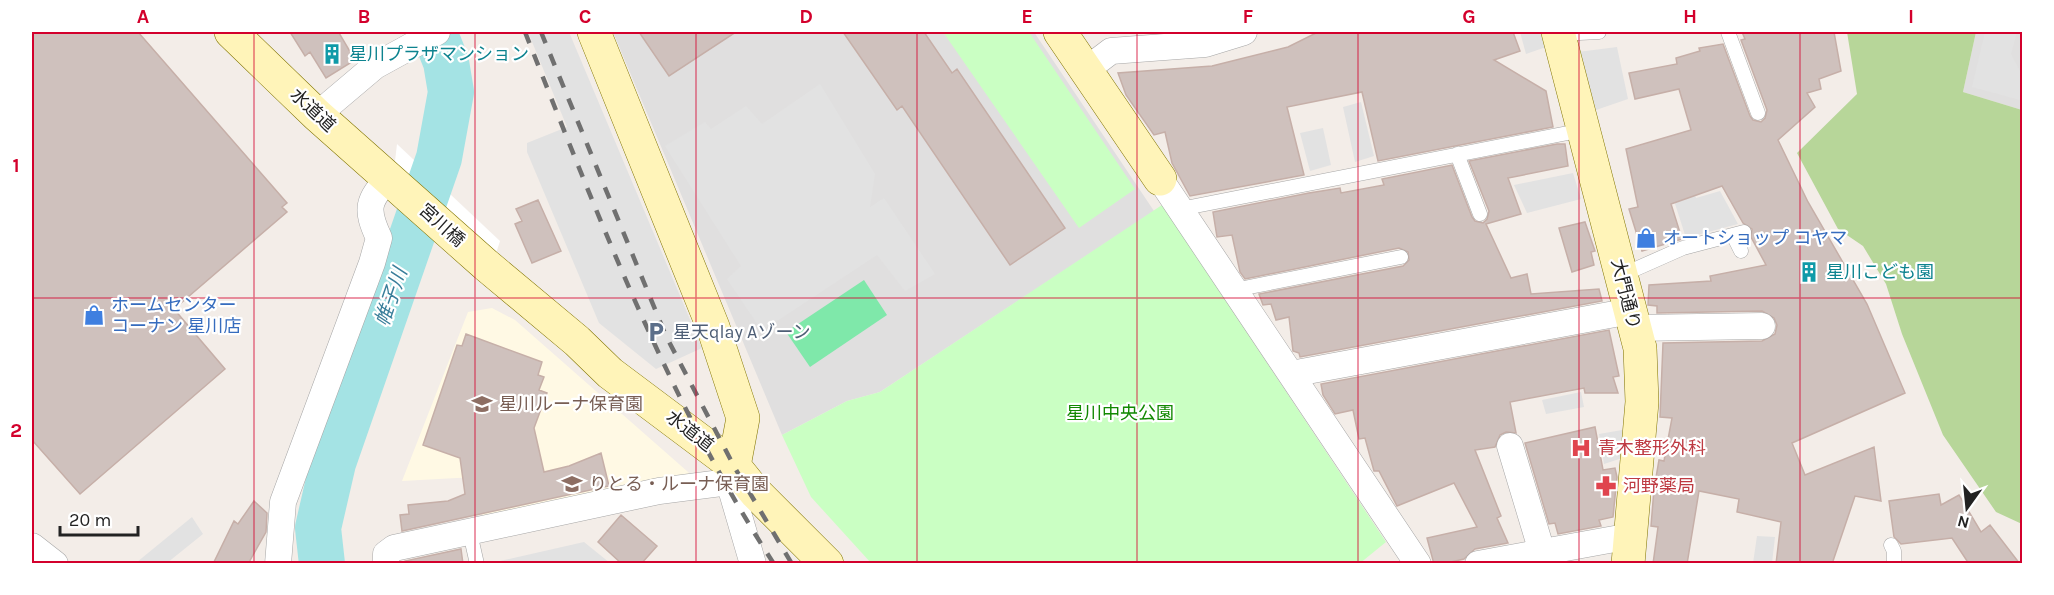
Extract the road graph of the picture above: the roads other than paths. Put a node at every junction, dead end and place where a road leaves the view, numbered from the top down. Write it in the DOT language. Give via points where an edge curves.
graph roads {
  1 [pos="231,32"];
  2 [pos="438,32"];
  3 [pos="594,32"];
  4 [pos="1060,32"];
  5 [pos="1244,32"];
  6 [pos="1599,32"];
  7 [pos="1728,32"];
  8 [pos="1559,33"];
  9 [pos="1086,70"];
  10 [pos="1758,113"];
  11 [pos="317,115"];
  12 [pos="1585,129"];
  13 [pos="1457,154"];
  14 [pos="1160,179"];
  15 [pos="393,181"];
  16 [pos="1180,209"];
  17 [pos="1480,214"];
  18 [pos="1741,251"];
  19 [pos="1401,257"];
  20 [pos="486,265"];
  21 [pos="1622,275"];
  22 [pos="1234,290"];
  23 [pos="1633,319"];
  24 [pos="1762,326"];
  25 [pos="1291,374"];
  26 [pos="1510,446"];
  27 [pos="732,474"];
  28 [pos="470,533"];
  29 [pos="1891,545"];
  30 [pos="32,546"];
  31 [pos="1629,550"];
  32 [pos="1542,552"];
  33 [pos="55,564"];
  34 [pos="278,564"];
  35 [pos="386,564"];
  36 [pos="477,564"];
  37 [pos="753,564"];
  38 [pos="827,564"];
  39 [pos="1418,564"];
  40 [pos="1478,564"];
  41 [pos="1894,564"];
  1 -- 11 [label="street, 水道道"];
  2 -- 11 [label="street" via="375,66"];
  3 -- 27 [label="street" via="713,327 743,418"];
  4 -- 9 [label="street"];
  5 -- 9 [label="street" via="1205,44 1111,51"];
  6 -- 8 [label="lane"];
  7 -- 10 [label="lane"];
  8 -- 12 [label="street, 大門通り"];
  9 -- 14 [label="street"];
  11 -- 15 [label="street, 水道道"];
  12 -- 13 [label="lane"];
  12 -- 21 [label="street, 大門通り"];
  13 -- 16 [label="lane"];
  13 -- 17 [label="lane"];
  14 -- 16 [label="street"];
  15 -- 20 [label="street, 宮川橋"];
  15 -- 34 [label="street" via="370,202 370,219 379,238 283,502"];
  16 -- 22 [label="street"];
  18 -- 21 [label="lane" via="1738,233 1683,248"];
  19 -- 22 [label="lane"];
  20 -- 27 [label="street, 水道道"];
  21 -- 23 [label="street, 大門通り"];
  22 -- 25 [label="street"];
  23 -- 24 [label="street"];
  23 -- 25 [label="street"];
  23 -- 31 [label="street, 大門通り" via="1640,348 1642,402"];
  25 -- 39 [label="street"];
  26 -- 32 [label="street"];
  27 -- 28 [label="street"];
  27 -- 37 [label="street"];
  27 -- 38 [label="street, 水道道"];
  28 -- 35 [label="street" via="394,548 386,554"];
  28 -- 36 [label="lane"];
  29 -- 41 [label="lane"];
  30 -- 33 [label="street"];
  31 -- 32 [label="street"];
  32 -- 40 [label="street"];
}
